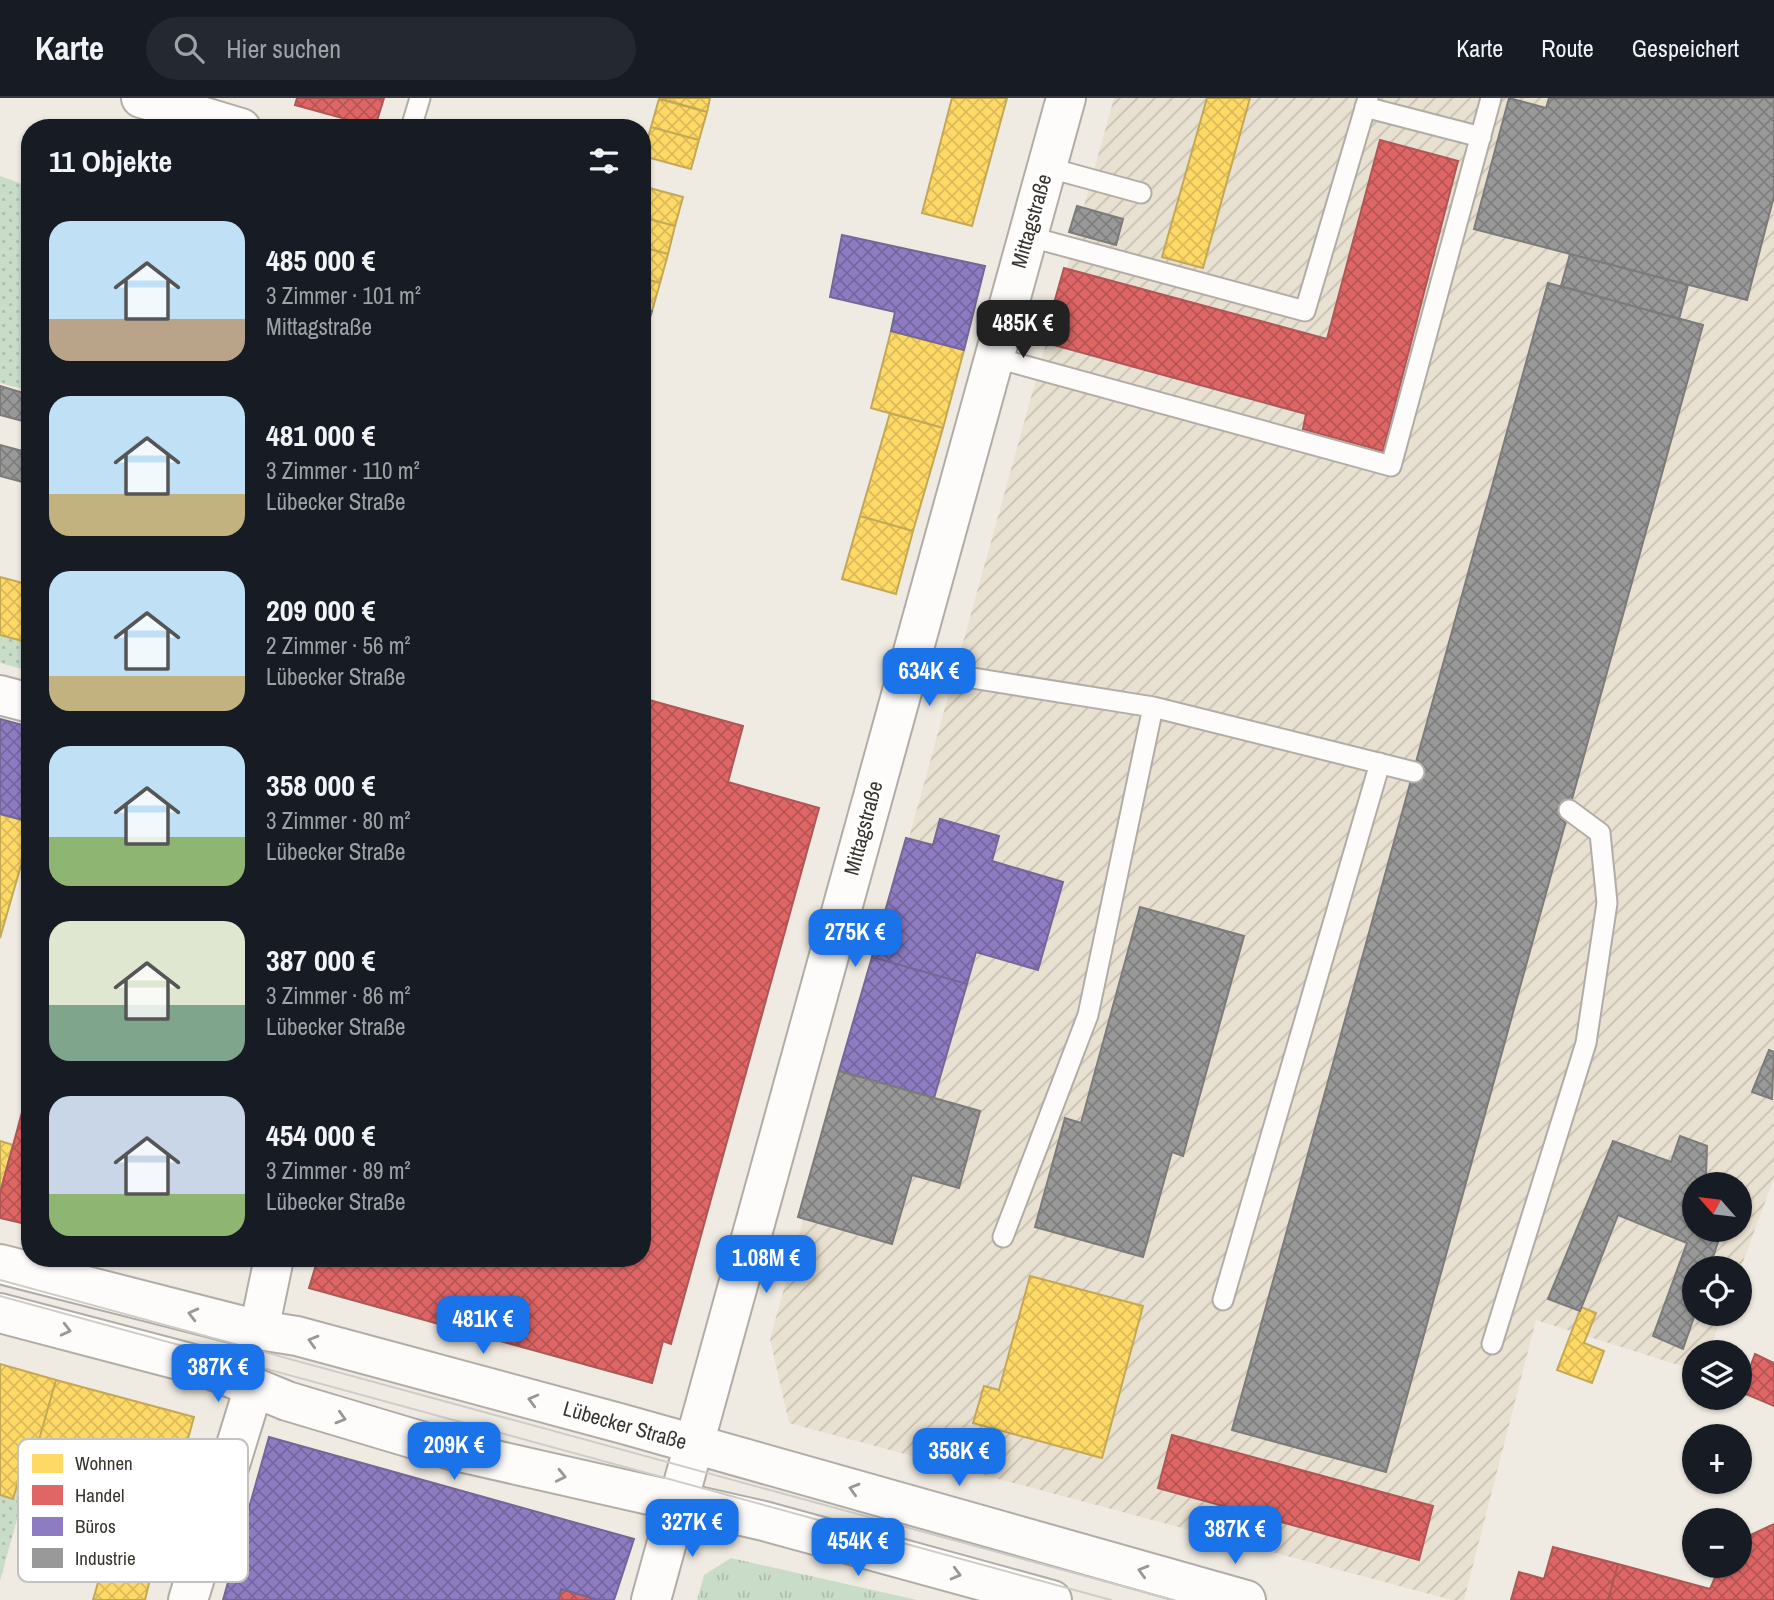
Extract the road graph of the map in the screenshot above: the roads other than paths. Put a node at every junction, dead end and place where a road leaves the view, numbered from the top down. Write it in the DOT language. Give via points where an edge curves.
graph roads {
  1 [pos="141,98"];
  2 [pos="420,98"];
  3 [pos="1066,98"];
  4 [pos="1491,98"];
  5 [pos="1367,103"];
  6 [pos="211,119"];
  7 [pos="414,119"];
  8 [pos="1481,137"];
  9 [pos="1046,167"];
  10 [pos="1142,193"];
  11 [pos="1027,236"];
  12 [pos="993,357"];
  13 [pos="910,668"];
  14 [pos="0,695"];
  15 [pos="21,701"];
  16 [pos="1153,707"];
  17 [pos="1380,763"];
  18 [pos="1414,772"];
  19 [pos="1569,810"];
  20 [pos="1003,1237"];
  21 [pos="0,1264"];
  22 [pos="272,1267"];
  23 [pos="1223,1300"];
  24 [pos="0,1314"];
  25 [pos="259,1330"];
  26 [pos="1492,1344"];
  27 [pos="254,1387"];
  28 [pos="238,1439"];
  29 [pos="693,1444"];
  30 [pos="677,1502"];
  31 [pos="194,1582"];
  32 [pos="1211,1595"];
  33 [pos="188,1600"];
  34 [pos="651,1600"];
  35 [pos="1052,1600"];
  36 [pos="1246,1600"];
  1 -- 6 [label="main road"];
  2 -- 7 [label="lane"];
  3 -- 9 [label="main road, Mittagstraße"];
  4 -- 8 [label="lane"];
  5 -- 8 [label="lane"];
  5 -- 11 [label="lane" via="1305,311"];
  8 -- 12 [label="lane" via="1391,466"];
  9 -- 10 [label="lane"];
  9 -- 11 [label="main road, Mittagstraße"];
  11 -- 12 [label="main road, Mittagstraße"];
  12 -- 13 [label="main road, Mittagstraße"];
  13 -- 16 [label="lane"];
  13 -- 29 [label="main road, Mittagstraße"];
  14 -- 15 [label="main road"];
  16 -- 17 [label="lane"];
  16 -- 20 [label="lane" via="1088,1015"];
  17 -- 18 [label="lane"];
  17 -- 23 [label="lane"];
  19 -- 26 [label="lane" via="1600,833 1607,903 1586,1043"];
  25 -- 21 [label="main road, Lübecker Straße, one-way"];
  22 -- 25 [label="main road"];
  24 -- 27 [label="main road, one-way" via="205,1367"];
  29 -- 25 [label="main road, Lübecker Straße, one-way" via="297,1336"];
  27 -- 28 [label="main road"];
  27 -- 30 [label="main road, one-way" via="307,1408 452,1450"];
  29 -- 30 [label="main road, Mittagstraße"];
  32 -- 29 [label="main road, Lübecker Straße, one-way"];
  30 -- 34 [label="main road, Mittagstraße"];
  30 -- 35 [label="main road, one-way" via="764,1521"];
  31 -- 33 [label="main road"];
  32 -- 36 [label="main road, Lübecker Straße"];
}
